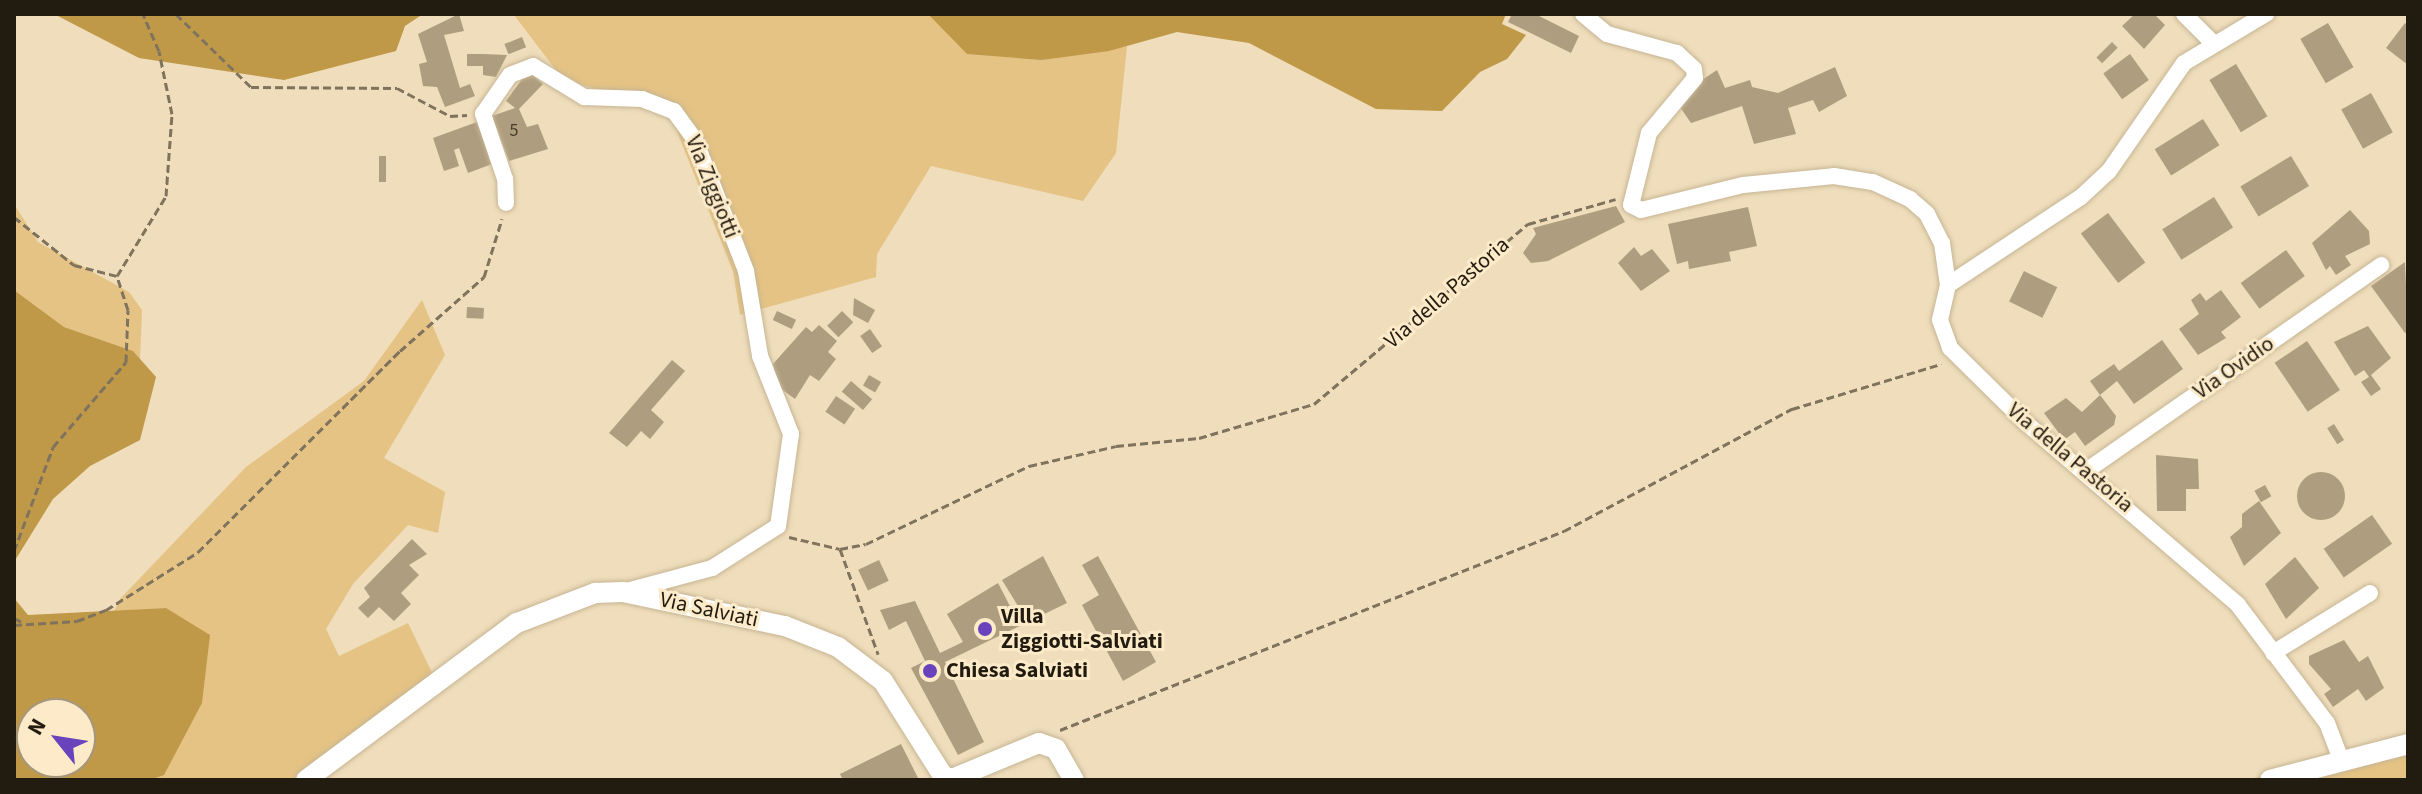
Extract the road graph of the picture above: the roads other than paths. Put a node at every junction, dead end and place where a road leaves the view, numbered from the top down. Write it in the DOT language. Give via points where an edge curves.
graph roads {
  1 [pos="1583,14"];
  2 [pos="2184,14"];
  3 [pos="2266,14"];
  4 [pos="2213,43"];
  5 [pos="506,203"];
  6 [pos="2381,265"];
  7 [pos="1948,285"];
  8 [pos="2086,471"];
  9 [pos="623,592"];
  10 [pos="2370,593"];
  11 [pos="2273,653"];
  12 [pos="2408,744"];
  13 [pos="2341,760"];
  14 [pos="306,780"];
  15 [pos="1074,780"];
  16 [pos="2270,780"];
  1 -- 7 [label="street, Via della Pastoria" via="1607,34 1677,53 1694,69 1695,78 1649,133 1631,205 1641,210 1787,178 1873,182 1927,214 1942,243"];
  2 -- 4 [label="street"];
  3 -- 4 [label="street"];
  4 -- 7 [label="street" via="2175,72 2109,171 2081,197"];
  5 -- 9 [label="street, Via Ziggiotti" via="505,179 483,114 510,75 533,66 584,97 658,103 685,124 746,271 760,356 791,434 778,526 712,568"];
  6 -- 8 [label="street, Via Ovidio"];
  7 -- 8 [label="street, Via della Pastoria" via="1940,320 1960,359"];
  8 -- 11 [label="street, Via della Pastoria" via="2238,605"];
  9 -- 14 [label="street, Via Salviati" via="595,593 517,623"];
  9 -- 15 [label="street, Via Salviati" via="785,626 838,647 883,681 943,776 952,779 1039,743 1056,749"];
  10 -- 11 [label="street"];
  11 -- 13 [label="street, Via della Pastoria" via="2327,723"];
  12 -- 13 [label="street"];
  13 -- 16 [label="street"];
}
